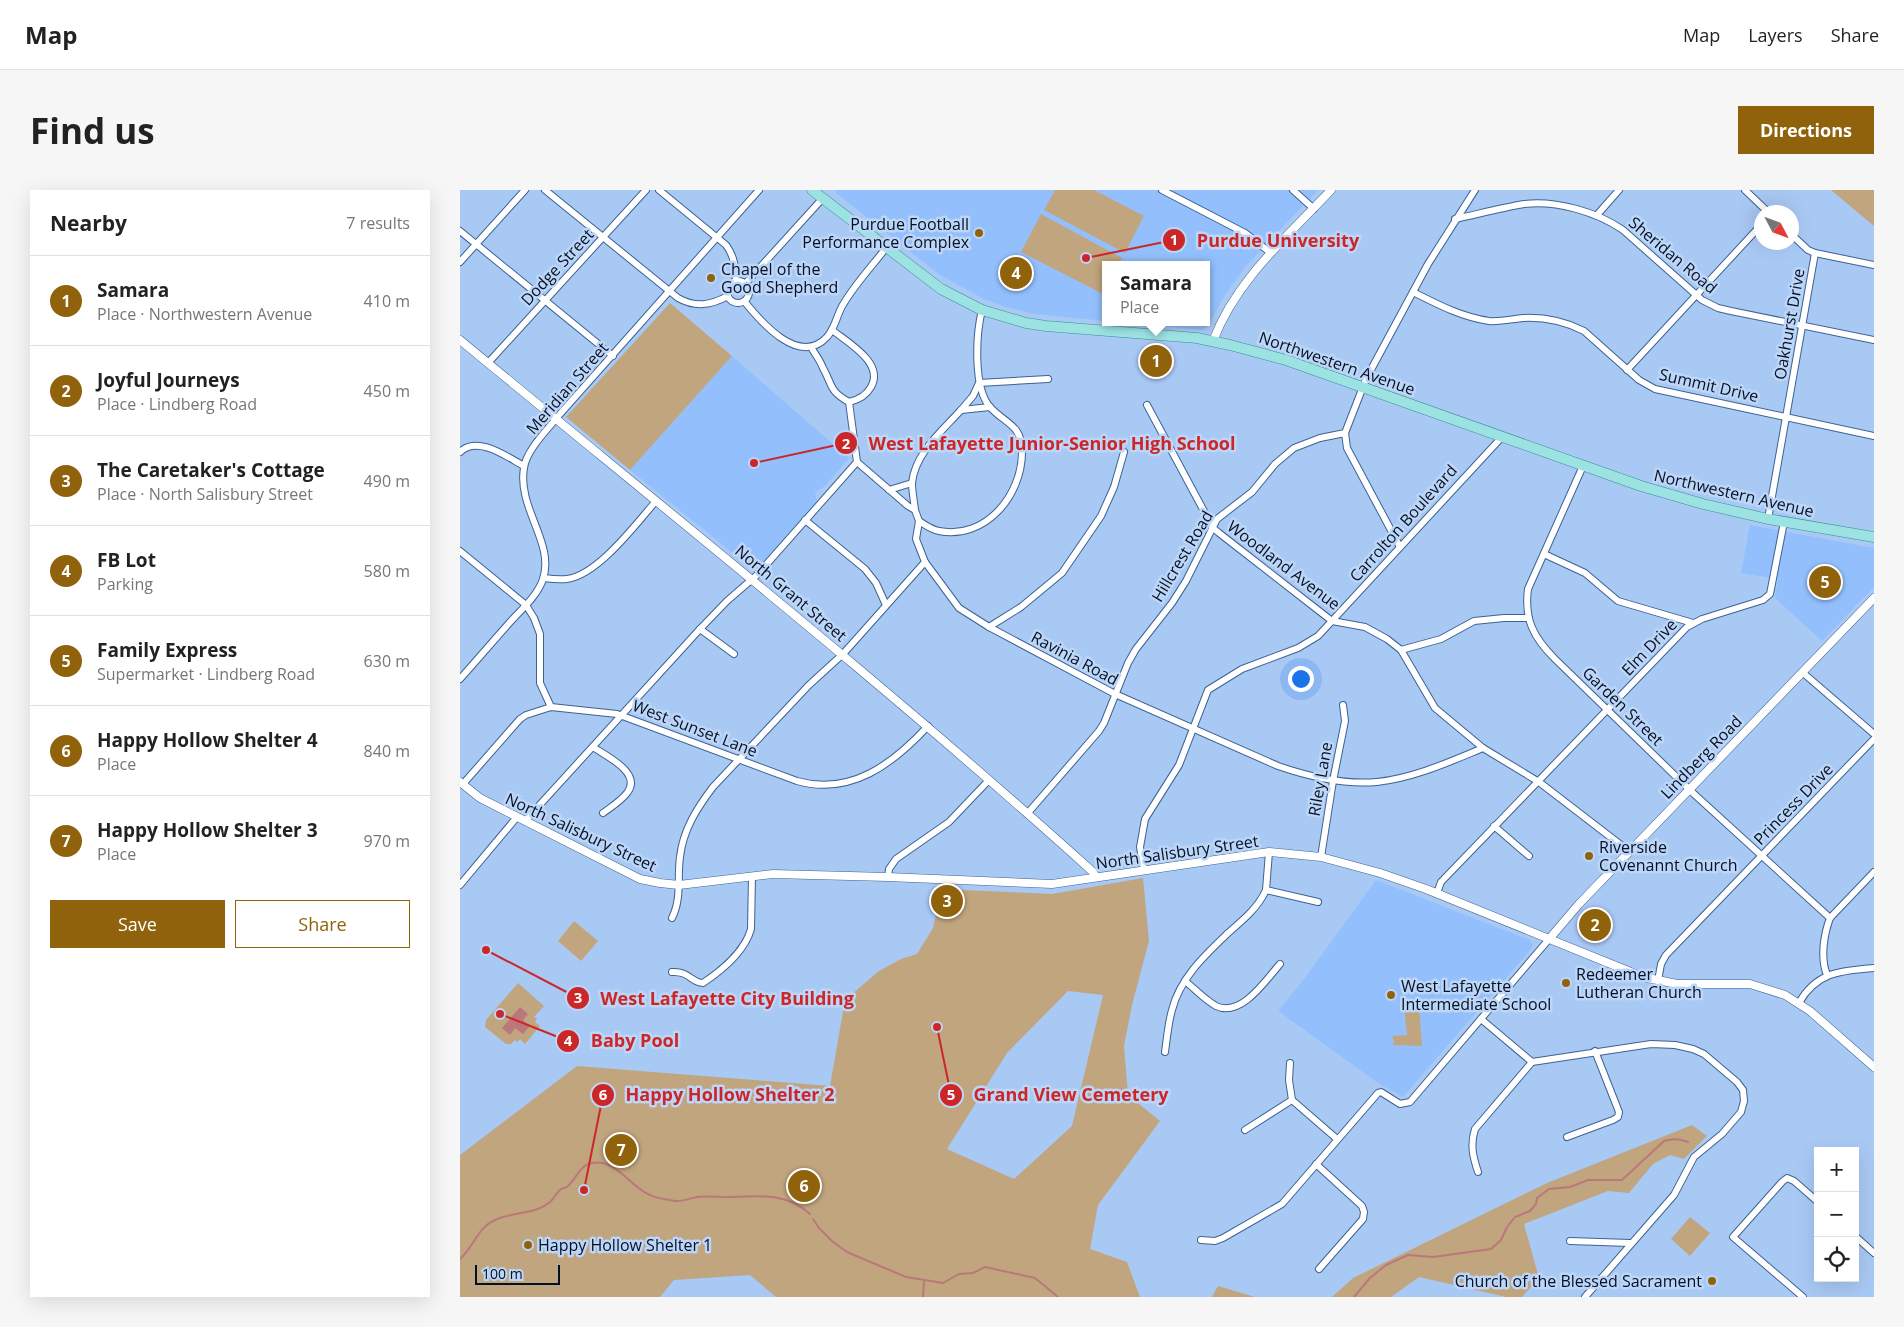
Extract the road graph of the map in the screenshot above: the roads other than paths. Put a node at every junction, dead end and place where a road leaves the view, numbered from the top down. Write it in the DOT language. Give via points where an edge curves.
graph roads {
  1 [pos="525,190"];
  2 [pos="545,190"];
  3 [pos="646,190"];
  4 [pos="659,190"];
  5 [pos="760,190"];
  6 [pos="812,190"];
  7 [pos="1162,190"];
  8 [pos="1293,190"];
  9 [pos="1331,190"];
  10 [pos="1475,190"];
  11 [pos="1619,190"];
  12 [pos="1745,190"];
  13 [pos="823,198"];
  14 [pos="1761,205"];
  15 [pos="1314,208"];
  16 [pos="1597,215"];
  17 [pos="1455,219"];
  18 [pos="460,231"];
  19 [pos="1754,233"];
  20 [pos="603,237"];
  21 [pos="717,238"];
  22 [pos="1799,242"];
  23 [pos="476,245"];
  24 [pos="886,248"];
  25 [pos="1815,252"];
  26 [pos="1271,253"];
  27 [pos="460,262"];
  28 [pos="1874,265"];
  29 [pos="736,282"];
  30 [pos="745,284"];
  31 [pos="669,292"];
  32 [pos="1413,292"];
  33 [pos="1696,295"];
  34 [pos="728,296"];
  35 [pos="545,300"];
  36 [pos="744,301"];
  37 [pos="982,310"];
  38 [pos="1802,325"];
  39 [pos="832,330"];
  40 [pos="460,340"];
  41 [pos="1874,340"];
  42 [pos="1213,341"];
  43 [pos="811,346"];
  44 [pos="613,356"];
  45 [pos="488,363"];
  46 [pos="1627,370"];
  47 [pos="1048,379"];
  48 [pos="979,383"];
  49 [pos="1363,386"];
  50 [pos="849,402"];
  51 [pos="1147,405"];
  52 [pos="990,407"];
  53 [pos="961,410"];
  54 [pos="1787,417"];
  55 [pos="556,420"];
  56 [pos="1345,433"];
  57 [pos="1874,436"];
  58 [pos="1502,437"];
  59 [pos="460,452"];
  60 [pos="1124,452"];
  61 [pos="858,462"];
  62 [pos="524,466"];
  63 [pos="1584,466"];
  64 [pos="912,483"];
  65 [pos="889,490"];
  66 [pos="656,501"];
  67 [pos="915,510"];
  68 [pos="1768,519"];
  69 [pos="805,520"];
  70 [pos="919,521"];
  71 [pos="1784,522"];
  72 [pos="1213,528"];
  73 [pos="1874,537"];
  74 [pos="1400,547"];
  75 [pos="460,551"];
  76 [pos="1544,554"];
  77 [pos="925,562"];
  78 [pos="544,578"];
  79 [pos="752,579"];
  80 [pos="1874,598"];
  81 [pos="526,605"];
  82 [pos="886,605"];
  83 [pos="1528,618"];
  84 [pos="1332,622"];
  85 [pos="1693,623"];
  86 [pos="989,627"];
  87 [pos="700,629"];
  88 [pos="1401,650"];
  89 [pos="734,654"];
  90 [pos="843,654"];
  91 [pos="460,666"];
  92 [pos="466,672"];
  93 [pos="1802,672"];
  94 [pos="460,679"];
  95 [pos="1115,694"];
  96 [pos="1343,705"];
  97 [pos="551,707"];
  98 [pos="1607,710"];
  99 [pos="622,715"];
  100 [pos="928,726"];
  101 [pos="1192,730"];
  102 [pos="1874,734"];
  103 [pos="1874,739"];
  104 [pos="593,747"];
  105 [pos="1483,748"];
  106 [pos="740,760"];
  107 [pos="989,780"];
  108 [pos="1333,781"];
  109 [pos="1539,782"];
  110 [pos="462,783"];
  111 [pos="1689,789"];
  112 [pos="602,813"];
  113 [pos="1027,814"];
  114 [pos="517,817"];
  115 [pos="525,821"];
  116 [pos="1494,826"];
  117 [pos="1269,852"];
  118 [pos="1630,852"];
  119 [pos="1529,856"];
  120 [pos="1762,856"];
  121 [pos="1320,857"];
  122 [pos="1144,870"];
  123 [pos="1874,872"];
  124 [pos="752,876"];
  125 [pos="888,877"];
  126 [pos="1096,877"];
  127 [pos="460,885"];
  128 [pos="679,885"];
  129 [pos="1266,890"];
  130 [pos="1437,893"];
  131 [pos="1318,902"];
  132 [pos="672,918"];
  133 [pos="1830,918"];
  134 [pos="1550,938"];
  135 [pos="1280,964"];
  136 [pos="1874,968"];
  137 [pos="672,972"];
  138 [pos="1827,974"];
  139 [pos="1658,980"];
  140 [pos="1185,981"];
  141 [pos="1800,1003"];
  142 [pos="1481,1018"];
  143 [pos="1595,1051"];
  144 [pos="1165,1052"];
  145 [pos="1532,1062"];
  146 [pos="1290,1063"];
  147 [pos="1874,1067"];
  148 [pos="1292,1100"];
  149 [pos="1245,1130"];
  150 [pos="1568,1137"];
  151 [pos="1337,1139"];
  152 [pos="1316,1164"];
  153 [pos="1478,1172"];
  154 [pos="1814,1198"];
  155 [pos="1856,1237"];
  156 [pos="1201,1240"];
  157 [pos="1570,1240"];
  158 [pos="1630,1243"];
  159 [pos="1874,1253"];
  160 [pos="1319,1269"];
  161 [pos="1585,1297"];
  162 [pos="1803,1297"];
  1 -- 23 [label="street"];
  2 -- 20 [label="street"];
  3 -- 20 [label="street, Dodge Street"];
  4 -- 21 [label="street"];
  5 -- 21 [label="street, Meridian Street"];
  6 -- 13 [label="main road, Northwestern Avenue"];
  7 -- 26 [label="street" via="1245,233"];
  8 -- 15 [label="street"];
  9 -- 15 [label="street"];
  10 -- 17 [label="street"];
  11 -- 16 [label="street"];
  12 -- 14 [label="street"];
  13 -- 24 [label="main road, Northwestern Avenue"];
  13 -- 30 [label="street"];
  15 -- 26 [label="street"];
  16 -- 17 [label="street, Sheridan Road" via="1552,205 1525,204"];
  16 -- 33 [label="street, Sheridan Road" via="1635,239"];
  17 -- 32 [label="street"];
  18 -- 23 [label="street"];
  19 -- 33 [label="street"];
  20 -- 31 [label="street"];
  20 -- 35 [label="street, Dodge Street"];
  21 -- 29 [label="street" via="732,253"];
  21 -- 31 [label="street, Meridian Street"];
  22 -- 25 [label="street"];
  23 -- 27 [label="street"];
  23 -- 35 [label="street"];
  24 -- 37 [label="main road, Northwestern Avenue" via="941,289"];
  24 -- 39 [label="street" via="846,300"];
  25 -- 28 [label="street"];
  25 -- 38 [label="street, Oakhurst Drive"];
  26 -- 42 [label="street" via="1231,303"];
  29 -- 30 [label="street"];
  29 -- 34 [label="street" via="728,287"];
  30 -- 36 [label="street" via="748,293"];
  31 -- 34 [label="street" via="698,305"];
  31 -- 44 [label="street, Meridian Street"];
  32 -- 46 [label="street, Summit Drive" via="1454,312 1489,321 1537,318 1562,322 1584,331"];
  32 -- 49 [label="street"];
  33 -- 38 [label="street, Sheridan Road" via="1718,308"];
  33 -- 46 [label="street"];
  34 -- 36 [label="street" via="735,302"];
  35 -- 44 [label="street"];
  35 -- 45 [label="street, Dodge Street"];
  36 -- 43 [label="street" via="761,321 793,346"];
  37 -- 42 [label="main road, Northwestern Avenue" via="1046,326"];
  37 -- 48 [label="street"];
  38 -- 41 [label="street, Sheridan Road"];
  38 -- 54 [label="street, Oakhurst Drive"];
  39 -- 43 [label="street" via="821,342"];
  39 -- 50 [label="street" via="866,358 874,372 868,392"];
  40 -- 45 [label="street, North Grant Street"];
  42 -- 49 [label="main road, Northwestern Avenue" via="1286,360"];
  43 -- 50 [label="street" via="831,388"];
  44 -- 55 [label="street, Meridian Street"];
  45 -- 55 [label="street, North Grant Street"];
  46 -- 54 [label="street, Summit Drive" via="1655,389"];
  47 -- 48 [label="street"];
  48 -- 52 [label="street"];
  48 -- 53 [label="street"];
  49 -- 56 [label="street"];
  49 -- 58 [label="main road, Northwestern Avenue"];
  50 -- 61 [label="street"];
  51 -- 72 [label="street, Woodland Avenue"];
  52 -- 53 [label="street"];
  52 -- 70 [label="street" via="1016,429 1020,440 1022,452 1013,491 994,516 968,530 938,531"];
  53 -- 64 [label="street" via="928,446"];
  54 -- 57 [label="street, Summit Drive"];
  54 -- 68 [label="street, Oakhurst Drive"];
  55 -- 62 [label="street, Meridian Street" via="532,450"];
  55 -- 66 [label="street, North Grant Street"];
  56 -- 72 [label="street, Hillcrest Road" via="1294,448 1275,464 1252,492 1221,515"];
  56 -- 74 [label="street" via="1347,448"];
  58 -- 63 [label="main road, Northwestern Avenue"];
  58 -- 74 [label="street, Carrolton Boulevard"];
  59 -- 62 [label="street" via="468,446 482,446"];
  60 -- 86 [label="street" via="1101,516 1062,573 1021,607"];
  61 -- 65 [label="street"];
  61 -- 69 [label="street"];
  62 -- 78 [label="street, Meridian Street" via="524,495 546,557"];
  63 -- 68 [label="main road, Northwestern Avenue" via="1694,502"];
  63 -- 76 [label="street, Garden Street"];
  64 -- 65 [label="street"];
  64 -- 67 [label="street"];
  65 -- 67 [label="street"];
  66 -- 78 [label="street" via="586,573 567,579"];
  66 -- 79 [label="street, North Grant Street"];
  67 -- 70 [label="street, Ravinia Road"];
  68 -- 71 [label="main road, Northwestern Avenue"];
  69 -- 79 [label="street"];
  69 -- 82 [label="street" via="865,569"];
  70 -- 77 [label="street, Ravinia Road" via="916,540"];
  71 -- 73 [label="main road, Northwestern Avenue"];
  71 -- 85 [label="street, Elm Drive" via="1770,594 1763,600"];
  72 -- 84 [label="street, Woodland Avenue"];
  72 -- 95 [label="street, Hillcrest Road" via="1176,596 1136,649"];
  74 -- 84 [label="street, Carrolton Boulevard"];
  75 -- 81 [label="street"];
  76 -- 83 [label="street, Garden Street" via="1528,589"];
  76 -- 85 [label="street" via="1585,573 1618,602"];
  77 -- 82 [label="street"];
  77 -- 86 [label="street, Ravinia Road" via="954,604"];
  78 -- 81 [label="street"];
  79 -- 87 [label="street"];
  79 -- 90 [label="street, North Grant Street"];
  80 -- 93 [label="street, Lindberg Road"];
  81 -- 92 [label="street"];
  81 -- 97 [label="street" via="538,626 540,683"];
  82 -- 90 [label="street"];
  83 -- 88 [label="street" via="1474,621 1441,639"];
  83 -- 98 [label="street, Garden Street" via="1544,648"];
  84 -- 88 [label="street, Woodland Avenue" via="1366,627"];
  84 -- 101 [label="street, Carrolton Boulevard" via="1318,636 1298,648 1242,669 1208,690"];
  85 -- 98 [label="street, Elm Drive"];
  86 -- 95 [label="street, Ravinia Road"];
  87 -- 89 [label="street"];
  87 -- 99 [label="street"];
  88 -- 105 [label="street, Woodland Avenue" via="1435,708"];
  90 -- 100 [label="street, North Grant Street"];
  90 -- 106 [label="street"];
  91 -- 92 [label="street"];
  92 -- 94 [label="street"];
  93 -- 102 [label="street"];
  93 -- 111 [label="street, Lindberg Road"];
  95 -- 101 [label="street, Ravinia Road"];
  95 -- 113 [label="street, Hillcrest Road" via="1099,731"];
  96 -- 108 [label="street, Riley Lane" via="1345,721"];
  97 -- 99 [label="street, West Sunset Lane"];
  97 -- 110 [label="street, West Sunset Lane" via="520,719"];
  98 -- 109 [label="street, Elm Drive"];
  98 -- 111 [label="street, Garden Street"];
  99 -- 104 [label="street"];
  99 -- 106 [label="street, West Sunset Lane"];
  100 -- 106 [label="street, West Sunset Lane" via="885,764 854,780 831,786 810,784"];
  100 -- 107 [label="street, North Grant Street"];
  101 -- 108 [label="street, Ravinia Road" via="1300,774"];
  101 -- 122 [label="street, Carrolton Boulevard" via="1178,765 1145,818 1140,847"];
  103 -- 120 [label="street, Princess Drive"];
  104 -- 112 [label="street" via="623,768 631,781 623,797"];
  104 -- 115 [label="street"];
  105 -- 108 [label="street, Ravinia Road" via="1410,775 1376,782"];
  105 -- 109 [label="street, Woodland Avenue"];
  106 -- 128 [label="street" via="713,787 695,814 682,846"];
  107 -- 113 [label="street, North Grant Street"];
  107 -- 125 [label="street" via="949,822 896,859"];
  108 -- 121 [label="street, Riley Lane"];
  109 -- 116 [label="street, Elm Drive"];
  109 -- 118 [label="street, Woodland Avenue"];
  110 -- 114 [label="street, North Salisbury Street" via="480,798"];
  111 -- 118 [label="street, Lindberg Road"];
  111 -- 120 [label="street, Garden Street"];
  113 -- 126 [label="street, North Grant Street"];
  114 -- 115 [label="street, North Salisbury Street"];
  114 -- 127 [label="street"];
  115 -- 128 [label="street, North Salisbury Street" via="640,879"];
  116 -- 119 [label="street"];
  116 -- 130 [label="street, Elm Drive" via="1441,882"];
  117 -- 121 [label="street, North Salisbury Street"];
  117 -- 122 [label="street, North Salisbury Street"];
  117 -- 129 [label="street"];
  118 -- 134 [label="street, Lindberg Road"];
  120 -- 133 [label="street, Garden Street"];
  120 -- 139 [label="street, Princess Drive" via="1666,955"];
  121 -- 130 [label="street, North Salisbury Street"];
  122 -- 126 [label="street, North Salisbury Street"];
  123 -- 133 [label="street"];
  124 -- 125 [label="street, North Salisbury Street"];
  124 -- 128 [label="street, North Salisbury Street"];
  124 -- 137 [label="street" via="751,929 739,951 703,983 686,974"];
  125 -- 126 [label="street, North Salisbury Street" via="1052,884"];
  128 -- 132 [label="street" via="679,898"];
  129 -- 131 [label="street"];
  129 -- 140 [label="street" via="1252,910 1197,963"];
  130 -- 134 [label="street, North Salisbury Street"];
  133 -- 138 [label="street" via="1824,954"];
  134 -- 139 [label="street, North Salisbury Street" via="1630,973"];
  134 -- 142 [label="street"];
  135 -- 140 [label="street" via="1245,1002 1233,1008 1216,1006"];
  136 -- 138 [label="street"];
  138 -- 141 [label="street" via="1812,986"];
  139 -- 141 [label="street, North Salisbury Street" via="1694,985 1750,984 1768,988"];
  140 -- 144 [label="street" via="1172,1008"];
  141 -- 147 [label="street, North Salisbury Street"];
  142 -- 145 [label="street"];
  142 -- 151 [label="street" via="1410,1102 1400,1104 1385,1093 1378,1093"];
  143 -- 145 [label="street"];
  143 -- 150 [label="street" via="1619,1112 1618,1117"];
  143 -- 158 [label="street" via="1651,1044 1693,1049 1704,1054 1743,1090 1741,1112 1722,1134 1694,1157 1674,1195"];
  145 -- 153 [label="street" via="1475,1129 1472,1152"];
  146 -- 148 [label="street"];
  148 -- 149 [label="street"];
  148 -- 151 [label="street"];
  151 -- 152 [label="street"];
  152 -- 156 [label="street" via="1274,1210 1223,1238"];
  152 -- 160 [label="street" via="1362,1206 1364,1212 1363,1219"];
  154 -- 162 [label="street" via="1788,1178 1734,1237"];
  155 -- 159 [label="street"];
  157 -- 158 [label="street"];
  158 -- 161 [label="street"];
}
